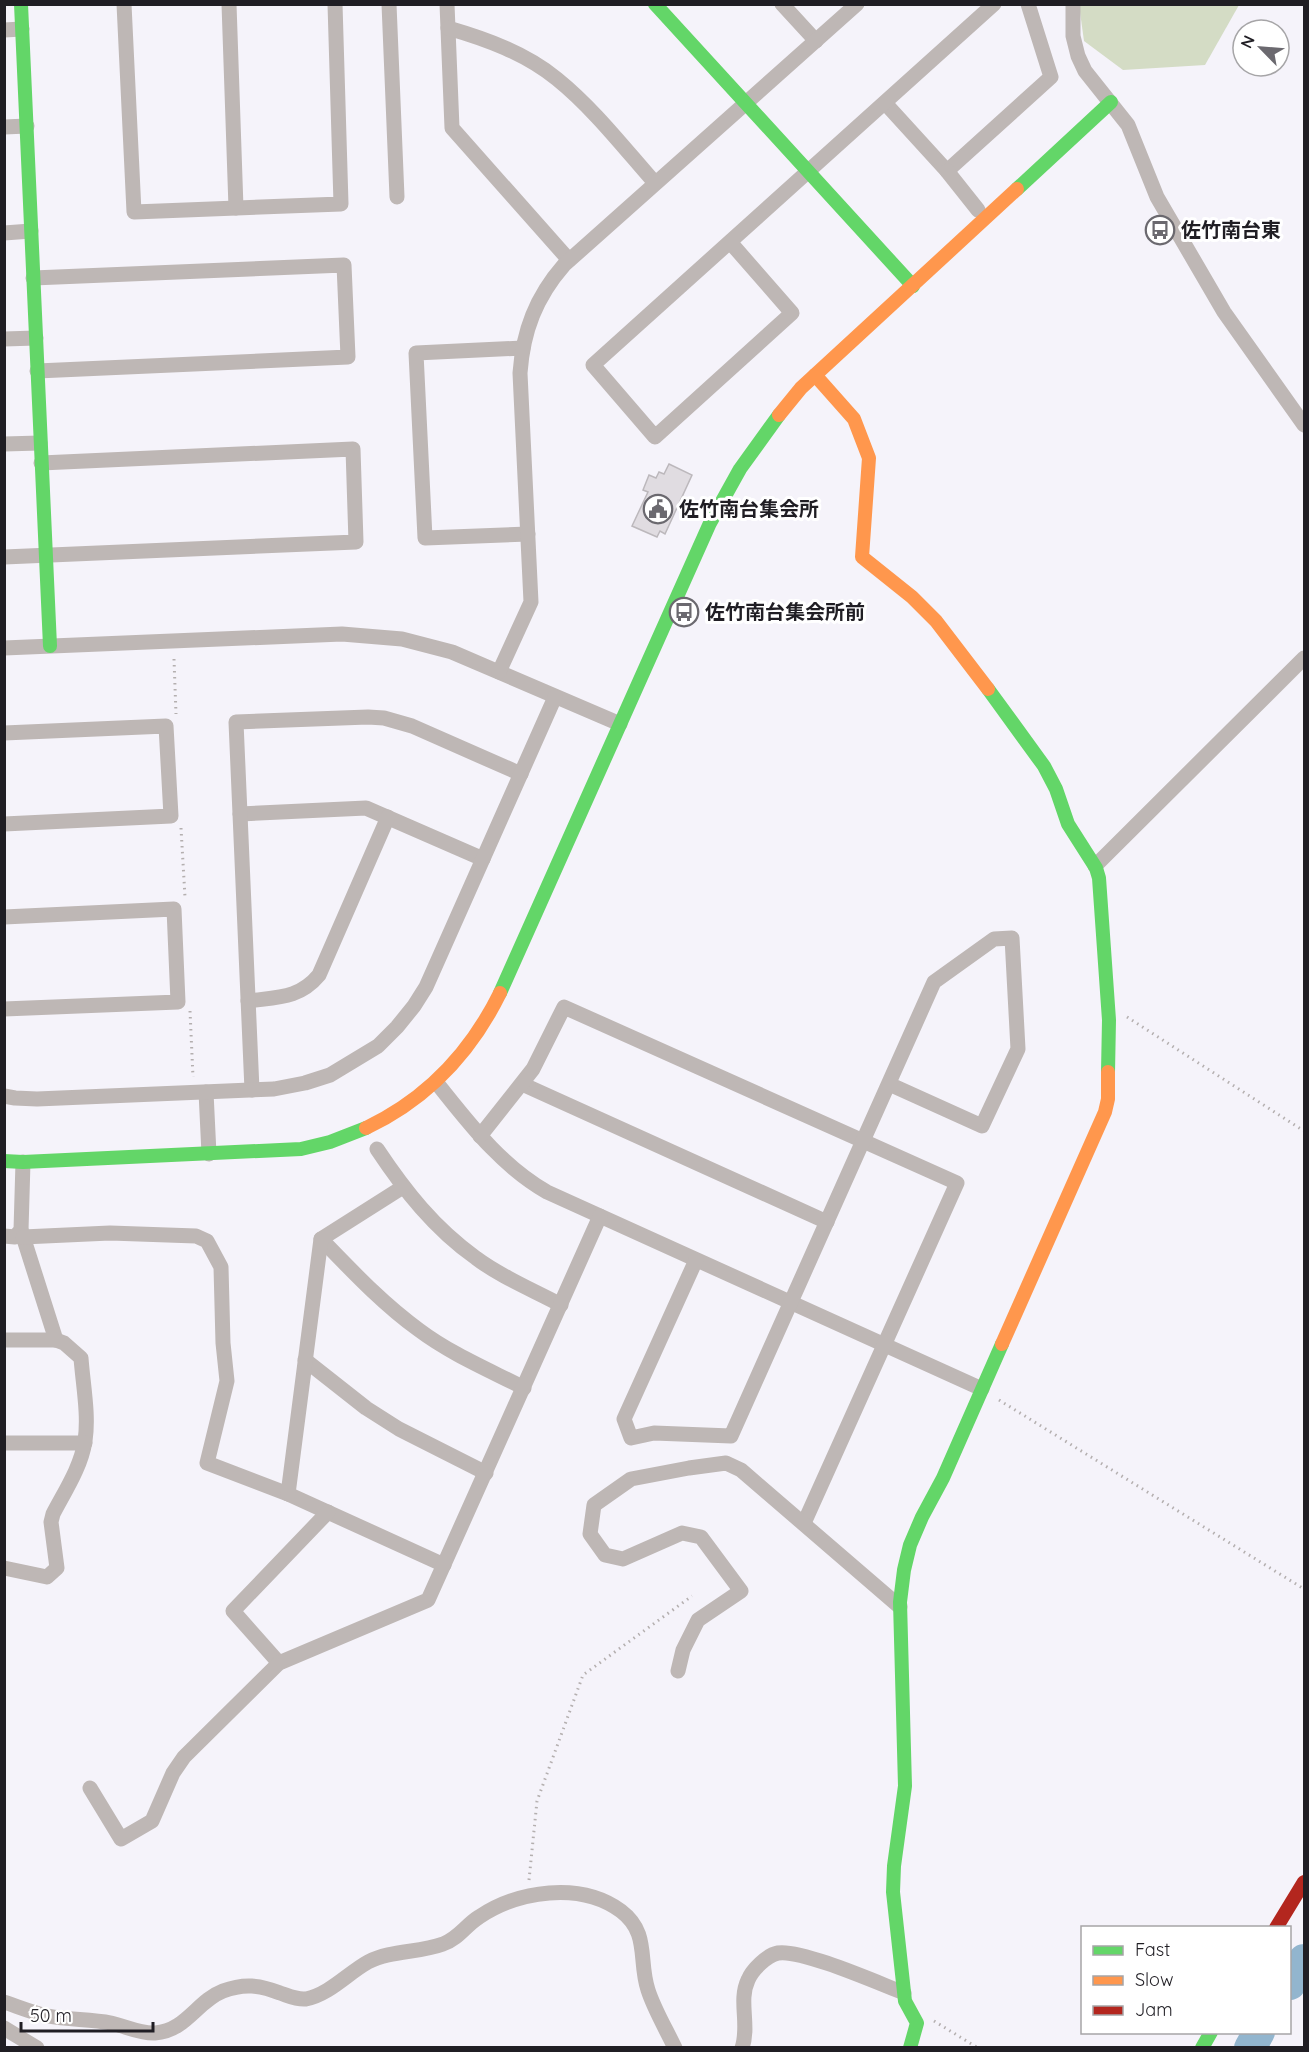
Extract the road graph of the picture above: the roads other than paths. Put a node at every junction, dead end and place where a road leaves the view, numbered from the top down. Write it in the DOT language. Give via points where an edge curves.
graph roads {
  1 [pos="21,4"];
  2 [pos="124,4"];
  3 [pos="229,4"];
  4 [pos="335,4"];
  5 [pos="389,4"];
  6 [pos="447,4"];
  7 [pos="655,4"];
  8 [pos="782,4"];
  9 [pos="857,4"];
  10 [pos="994,4"];
  11 [pos="1028,4"];
  12 [pos="1073,4"];
  13 [pos="448,28"];
  14 [pos="22,29"];
  15 [pos="4,30"];
  16 [pos="816,41"];
  17 [pos="1111,102"];
  18 [pos="885,103"];
  19 [pos="744,104"];
  20 [pos="27,126"];
  21 [pos="4,127"];
  22 [pos="947,171"];
  23 [pos="807,172"];
  24 [pos="655,183"];
  25 [pos="397,197"];
  26 [pos="236,208"];
  27 [pos="978,210"];
  28 [pos="31,231"];
  29 [pos="4,232"];
  30 [pos="730,242"];
  31 [pos="569,260"];
  32 [pos="33,278"];
  33 [pos="913,286"];
  34 [pos="36,338"];
  35 [pos="4,339"];
  36 [pos="523,348"];
  37 [pos="37,371"];
  38 [pos="815,375"];
  39 [pos="1305,425"];
  40 [pos="40,443"];
  41 [pos="4,444"];
  42 [pos="41,463"];
  43 [pos="528,534"];
  44 [pos="45,555"];
  45 [pos="4,557"];
  46 [pos="50,646"];
  47 [pos="4,648"];
  48 [pos="1305,658"];
  49 [pos="499,672"];
  50 [pos="555,697"];
  51 [pos="620,724"];
  52 [pos="4,733"];
  53 [pos="521,774"];
  54 [pos="240,814"];
  55 [pos="388,817"];
  56 [pos="4,824"];
  57 [pos="483,859"];
  58 [pos="1095,866"];
  59 [pos="4,917"];
  60 [pos="248,1001"];
  61 [pos="4,1010"];
  62 [pos="436,1082"];
  63 [pos="522,1084"];
  64 [pos="889,1084"];
  65 [pos="199,1088"];
  66 [pos="252,1090"];
  67 [pos="4,1096"];
  68 [pos="480,1136"];
  69 [pos="863,1141"];
  70 [pos="377,1149"];
  71 [pos="209,1154"];
  72 [pos="4,1161"];
  73 [pos="23,1162"];
  74 [pos="403,1187"];
  75 [pos="600,1216"];
  76 [pos="827,1222"];
  77 [pos="22,1234"];
  78 [pos="4,1236"];
  79 [pos="321,1239"];
  80 [pos="696,1260"];
  81 [pos="791,1303"];
  82 [pos="561,1305"];
  83 [pos="4,1340"];
  84 [pos="56,1340"];
  85 [pos="884,1345"];
  86 [pos="305,1360"];
  87 [pos="524,1388"];
  88 [pos="982,1389"];
  89 [pos="4,1443"];
  90 [pos="85,1443"];
  91 [pos="486,1473"];
  92 [pos="288,1494"];
  93 [pos="328,1512"];
  94 [pos="804,1523"];
  95 [pos="444,1565"];
  96 [pos="4,1568"];
  97 [pos="900,1607"];
  98 [pos="279,1663"];
  99 [pos="678,1671"];
  100 [pos="90,1788"];
  101 [pos="1305,1882"];
  102 [pos="1277,1926"];
  103 [pos="904,1993"];
  104 [pos="4,2002"];
  105 [pos="4,2028"];
  106 [pos="1210,2034"];
  107 [pos="37,2048"];
  108 [pos="675,2048"];
  109 [pos="742,2048"];
  110 [pos="910,2048"];
  111 [pos="1202,2048"];
  1 -- 14 [label="street"];
  2 -- 26 [label="street" via="134,212"];
  3 -- 26 [label="street"];
  4 -- 26 [label="street" via="341,204"];
  5 -- 25 [label="street"];
  6 -- 13 [label="street"];
  7 -- 19 [label="street"];
  8 -- 16 [label="street"];
  9 -- 16 [label="street"];
  10 -- 18 [label="street"];
  11 -- 22 [label="street" via="1051,77"];
  12 -- 17 [label="street" via="1073,36 1078,56 1085,71"];
  13 -- 24 [label="street" via="500,45 555,78 591,111"];
  13 -- 31 [label="street" via="452,128"];
  14 -- 15 [label="street"];
  14 -- 20 [label="street"];
  16 -- 19 [label="street"];
  17 -- 33 [label="street"];
  17 -- 39 [label="street" via="1128,125 1157,197 1224,312"];
  18 -- 22 [label="street"];
  18 -- 23 [label="street"];
  19 -- 23 [label="street"];
  19 -- 24 [label="street"];
  20 -- 21 [label="street"];
  20 -- 28 [label="street"];
  22 -- 27 [label="street"];
  23 -- 30 [label="street"];
  23 -- 33 [label="street"];
  24 -- 31 [label="street"];
  28 -- 29 [label="street"];
  28 -- 32 [label="street"];
  30 -- 30 [label="street" via="593,365 655,437 792,313"];
  31 -- 36 [label="street" via="534,309"];
  32 -- 34 [label="street"];
  32 -- 37 [label="street" via="344,265 348,357"];
  33 -- 38 [label="street"];
  34 -- 35 [label="street"];
  34 -- 37 [label="street"];
  36 -- 43 [label="street" via="520,374"];
  36 -- 43 [label="street" via="416,353 425,538"];
  37 -- 40 [label="street"];
  38 -- 51 [label="street" via="771,423 726,490"];
  38 -- 58 [label="street" via="855,419 869,459 862,557 912,597 968,661 1044,766 1068,824"];
  40 -- 41 [label="street"];
  40 -- 42 [label="street"];
  42 -- 44 [label="street"];
  42 -- 44 [label="street" via="353,449 357,542"];
  43 -- 49 [label="street" via="531,602"];
  44 -- 45 [label="street"];
  44 -- 46 [label="street"];
  46 -- 47 [label="street"];
  46 -- 49 [label="street" via="375,635 452,652"];
  48 -- 58 [label="street"];
  49 -- 50 [label="street"];
  50 -- 51 [label="street"];
  50 -- 53 [label="street"];
  51 -- 62 [label="street" via="486,1019 465,1051"];
  52 -- 56 [label="street" via="166,726 171,816"];
  53 -- 54 [label="street" via="412,726 384,718 236,723"];
  53 -- 57 [label="street"];
  54 -- 55 [label="street" via="366,808"];
  54 -- 60 [label="street"];
  55 -- 57 [label="street"];
  55 -- 60 [label="street" via="319,975 292,995"];
  57 -- 66 [label="street" via="426,987 378,1046 330,1075 274,1089"];
  58 -- 88 [label="street" via="1109,1020 1105,1113"];
  59 -- 61 [label="street" via="174,909 178,1002"];
  60 -- 66 [label="street"];
  62 -- 68 [label="street"];
  62 -- 71 [label="street" via="412,1104 331,1143 301,1149"];
  63 -- 68 [label="street"];
  63 -- 69 [label="street" via="564,1007"];
  63 -- 76 [label="street"];
  64 -- 64 [label="street" via="934,982 994,939 1012,938 1018,1049 982,1126"];
  64 -- 69 [label="street"];
  65 -- 66 [label="street"];
  65 -- 67 [label="street" via="37,1100"];
  65 -- 71 [label="street"];
  68 -- 75 [label="street" via="528,1181"];
  69 -- 76 [label="street"];
  69 -- 85 [label="street" via="957,1183"];
  70 -- 74 [label="street"];
  71 -- 73 [label="street"];
  72 -- 73 [label="street"];
  73 -- 77 [label="street"];
  74 -- 79 [label="street"];
  74 -- 82 [label="street" via="426,1214 477,1259"];
  75 -- 80 [label="street"];
  75 -- 82 [label="street"];
  76 -- 81 [label="street"];
  77 -- 78 [label="street"];
  77 -- 84 [label="street"];
  77 -- 92 [label="street" via="196,1236 207,1241 221,1267 227,1381 207,1463"];
  79 -- 86 [label="street"];
  79 -- 87 [label="street" via="380,1298 419,1330"];
  80 -- 81 [label="street"];
  80 -- 81 [label="street" via="624,1419 631,1437 654,1433 731,1436"];
  81 -- 85 [label="street"];
  82 -- 87 [label="street"];
  83 -- 84 [label="street"];
  84 -- 90 [label="street" via="81,1358"];
  85 -- 88 [label="street"];
  85 -- 94 [label="street"];
  86 -- 91 [label="street" via="399,1429"];
  86 -- 92 [label="street"];
  87 -- 91 [label="street"];
  88 -- 97 [label="street" via="910,1545"];
  89 -- 90 [label="street"];
  90 -- 96 [label="street" via="51,1522 57,1568 47,1577"];
  91 -- 95 [label="street"];
  92 -- 93 [label="street"];
  93 -- 95 [label="street"];
  93 -- 98 [label="street" via="233,1611"];
  94 -- 97 [label="street"];
  94 -- 99 [label="street" via="741,1470 726,1463 631,1479 594,1505 590,1534 605,1555 623,1559 682,1533 701,1537 741,1591 698,1620 683,1650"];
  95 -- 98 [label="street" via="428,1600"];
  97 -- 103 [label="street" via="905,1786 893,1892"];
  98 -- 100 [label="street" via="184,1757 152,1821 121,1839"];
  101 -- 102 [label="street"];
  103 -- 109 [label="street" via="809,1957 779,1952 748,1979"];
  103 -- 110 [label="street" via="916,2023"];
  104 -- 108 [label="street" via="48,2016 108,2022 154,2033 180,2025 222,1991 253,1984 298,1999 315,1996 376,1958 447,1943 476,1919 508,1901 567,1894 600,1901 622,1912 639,1934 648,1990"];
  105 -- 107 [label="street"];
  106 -- 111 [label="street"];
}
